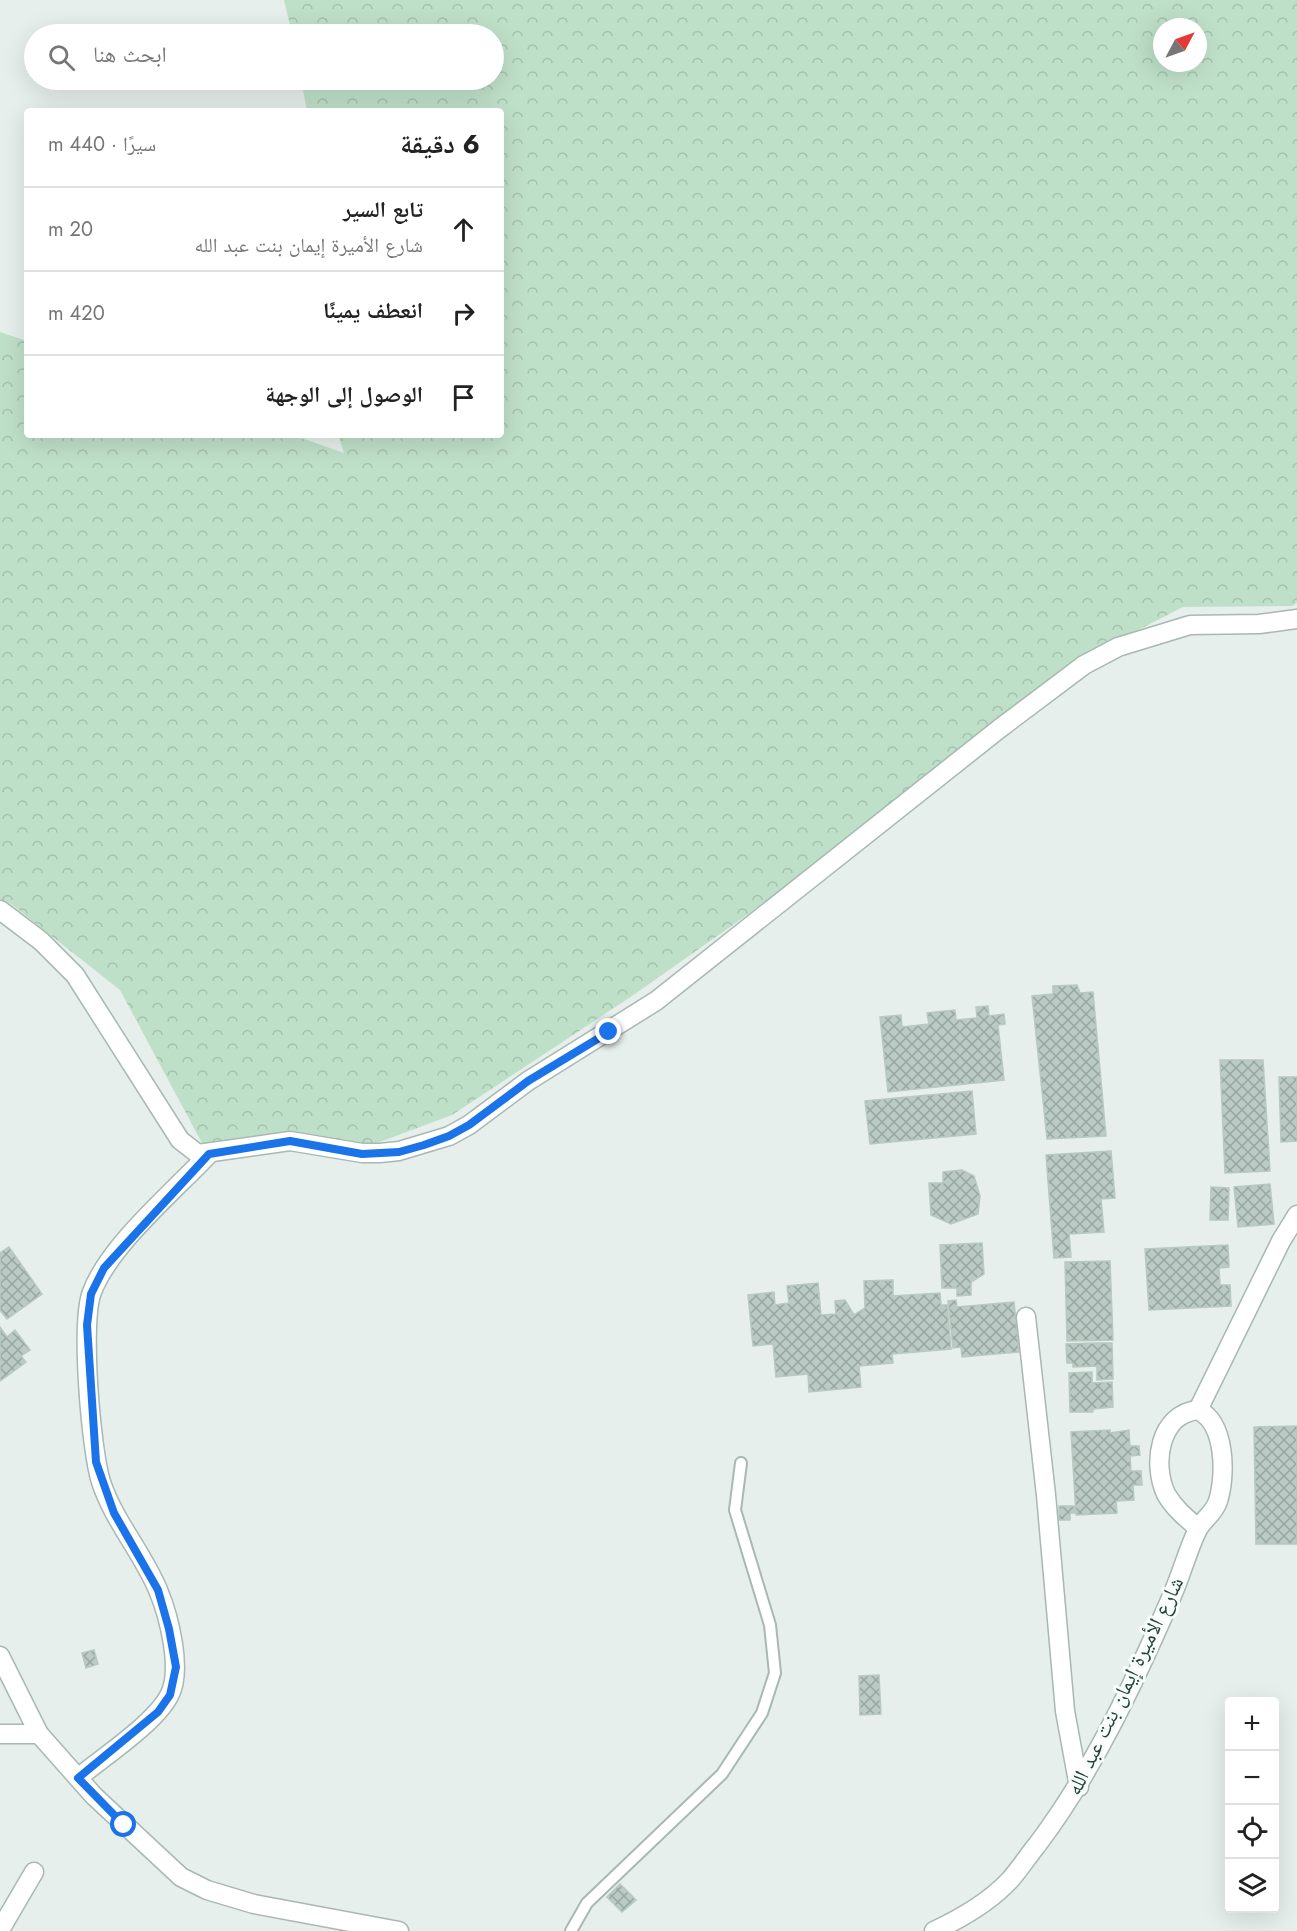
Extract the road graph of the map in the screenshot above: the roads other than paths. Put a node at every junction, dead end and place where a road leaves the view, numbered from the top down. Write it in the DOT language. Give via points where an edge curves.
graph roads {
  1 [pos="1297,619"];
  2 [pos="0,910"];
  3 [pos="209,1154"];
  4 [pos="1297,1215"];
  5 [pos="1026,1317"];
  6 [pos="1198,1410"];
  7 [pos="741,1463"];
  8 [pos="1198,1528"];
  9 [pos="0,1656"];
  10 [pos="0,1734"];
  11 [pos="39,1734"];
  12 [pos="78,1778"];
  13 [pos="1079,1786"];
  14 [pos="34,1872"];
  15 [pos="0,1930"];
  16 [pos="399,1931"];
  17 [pos="571,1931"];
  18 [pos="934,1931"];
  1 -- 3 [label="street" via="1190,625 1118,647 1084,665 656,1001 449,1136 399,1152 362,1154 290,1141"];
  2 -- 3 [label="street" via="41,941 75,975 180,1140 198,1155"];
  3 -- 12 [label="street" via="104,1268 91,1294 88,1349 96,1462 114,1513 158,1590 176,1667 170,1695 158,1712"];
  4 -- 6 [label="street"];
  5 -- 13 [label="street" via="1065,1711"];
  6 -- 8 [label="street, شارع الأميرة إيمان بنت عبد الله" via="1206,1414 1215,1428 1221,1467 1218,1501"];
  6 -- 8 [label="street" via="1177,1419 1164,1434 1160,1446 1161,1478 1166,1492 1174,1508"];
  7 -- 17 [label="lane" via="735,1510 770,1625 775,1672 762,1713 722,1774 587,1903"];
  8 -- 13 [label="street, شارع الأميرة إيمان بنت عبد الله" via="1172,1598"];
  9 -- 11 [label="street"];
  10 -- 11 [label="street"];
  11 -- 12 [label="street"];
  12 -- 16 [label="street" via="152,1852 181,1877 207,1890 254,1904"];
  13 -- 18 [label="street, شارع الأميرة إيمان بنت عبد الله" via="1010,1880 961,1918"];
  14 -- 15 [label="street"];
}
